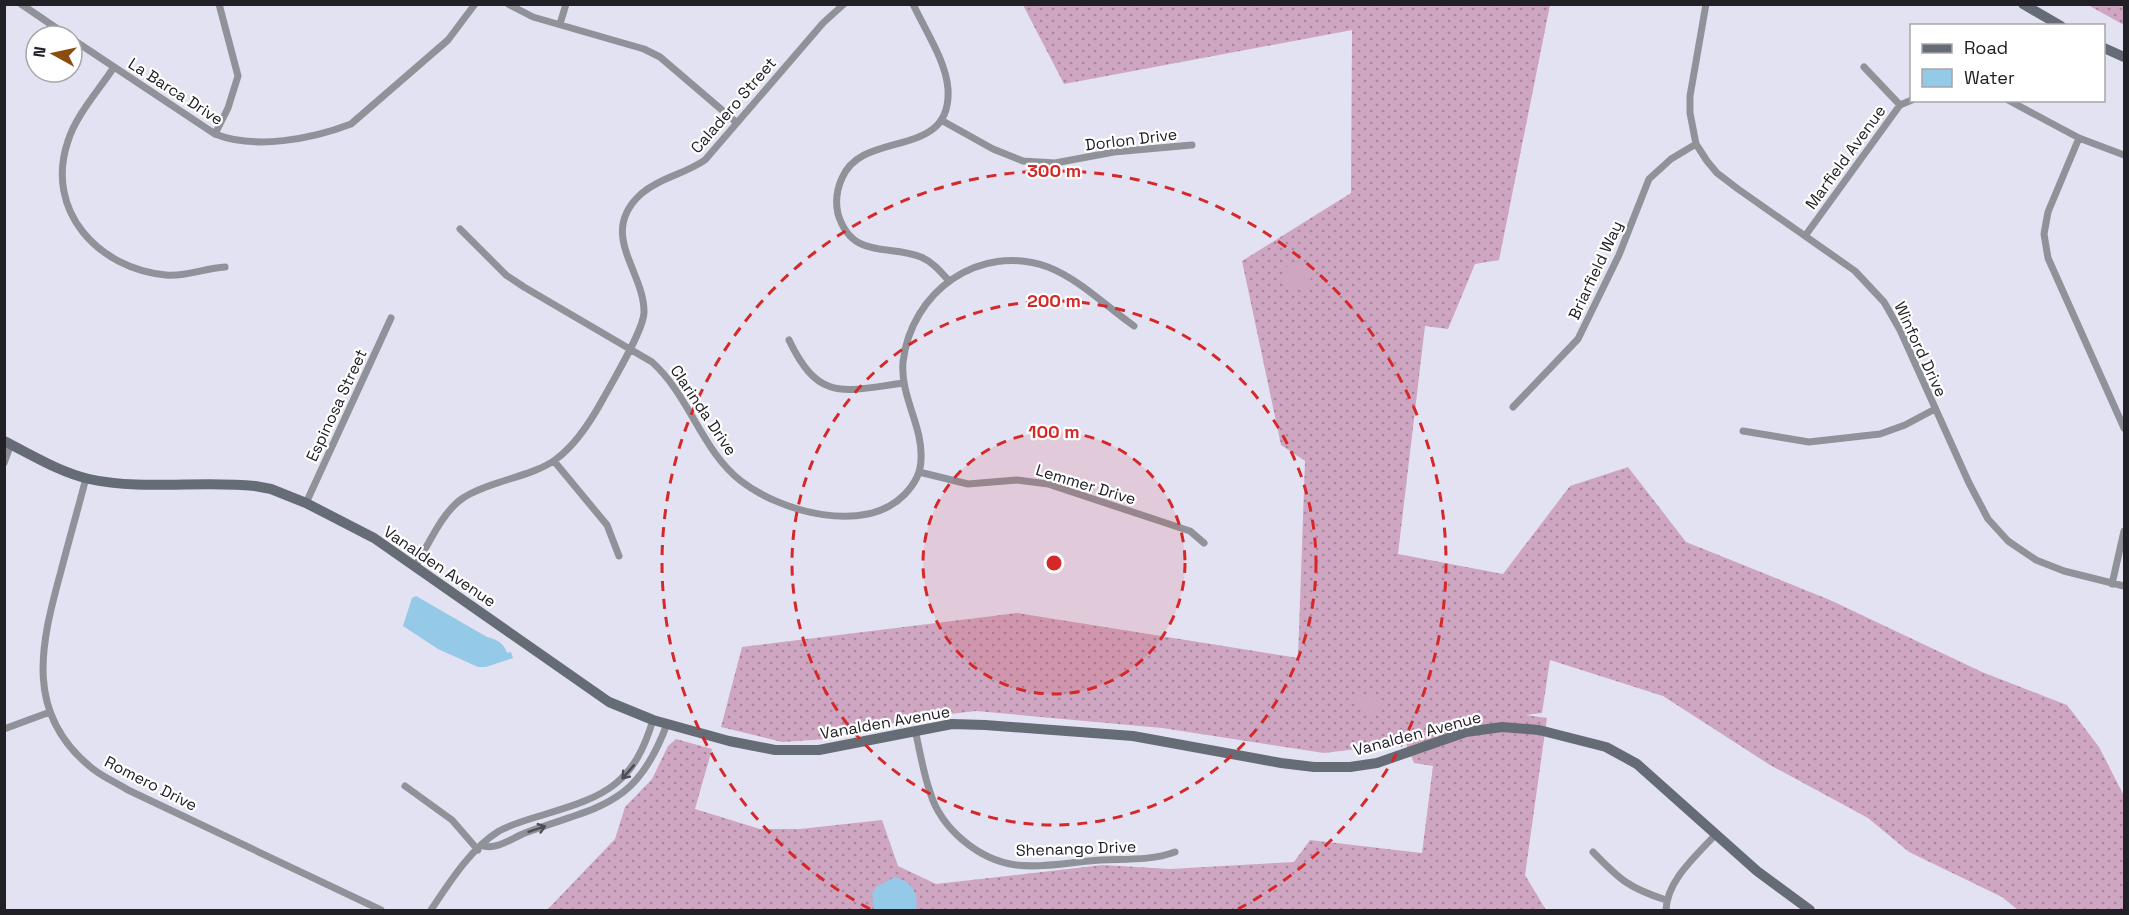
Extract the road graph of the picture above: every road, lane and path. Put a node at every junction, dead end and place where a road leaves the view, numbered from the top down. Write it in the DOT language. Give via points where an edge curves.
graph roads {
  1 [pos="21,4"];
  2 [pos="219,4"];
  3 [pos="475,4"];
  4 [pos="508,4"];
  5 [pos="566,4"];
  6 [pos="844,4"];
  7 [pos="914,4"];
  8 [pos="1706,4"];
  9 [pos="2024,4"];
  10 [pos="50,24"];
  11 [pos="560,24"];
  12 [pos="2058,24"];
  13 [pos="84,47"];
  14 [pos="2105,49"];
  15 [pos="2124,57"];
  16 [pos="114,67"];
  17 [pos="1864,67"];
  18 [pos="1910,100"];
  19 [pos="2012,102"];
  20 [pos="1900,105"];
  21 [pos="941,120"];
  22 [pos="736,122"];
  23 [pos="215,134"];
  24 [pos="2079,138"];
  25 [pos="1696,144"];
  26 [pos="1192,145"];
  27 [pos="2124,155"];
  28 [pos="460,229"];
  29 [pos="1805,236"];
  30 [pos="225,267"];
  31 [pos="948,281"];
  32 [pos="391,318"];
  33 [pos="1134,326"];
  34 [pos="789,340"];
  35 [pos="629,348"];
  36 [pos="904,383"];
  37 [pos="1513,407"];
  38 [pos="1935,409"];
  39 [pos="2124,428"];
  40 [pos="1743,431"];
  41 [pos="8,443"];
  42 [pos="554,461"];
  43 [pos="4,463"];
  44 [pos="919,472"];
  45 [pos="86,478"];
  46 [pos="306,503"];
  47 [pos="2124,531"];
  48 [pos="1204,543"];
  49 [pos="618,556"];
  50 [pos="416,566"];
  51 [pos="2112,584"];
  52 [pos="2124,586"];
  53 [pos="50,712"];
  54 [pos="653,720"];
  55 [pos="667,724"];
  56 [pos="4,729"];
  57 [pos="915,730"];
  58 [pos="405,786"];
  59 [pos="1716,834"];
  60 [pos="480,848"];
  61 [pos="1175,852"];
  62 [pos="1593,852"];
  63 [pos="1666,900"];
  64 [pos="381,910"];
  65 [pos="431,910"];
  66 [pos="1666,910"];
  67 [pos="1810,910"];
  1 -- 10 [label="street"];
  2 -- 23 [label="street" via="238,76"];
  3 -- 23 [label="street, La Barca Drive" via="448,40 351,124 331,132 254,143"];
  4 -- 11 [label="street" via="533,17"];
  5 -- 11 [label="street"];
  6 -- 22 [label="street, Caladero Street"];
  7 -- 21 [label="street" via="944,71 948,89"];
  8 -- 25 [label="street, Winford Drive" via="1690,96"];
  9 -- 12 [label="main road"];
  11 -- 22 [label="street" via="628,43 660,57"];
  13 -- 16 [label="street, La Barca Drive"];
  14 -- 15 [label="main road"];
  16 -- 23 [label="street, La Barca Drive"];
  16 -- 30 [label="street" via="67,142 63,180 66,201 77,223 100,252 153,273 186,274"];
  17 -- 20 [label="street"];
  18 -- 20 [label="street, Marfield Avenue"];
  19 -- 24 [label="street"];
  20 -- 29 [label="street, Marfield Avenue"];
  21 -- 26 [label="street, Dorlon Drive" via="1023,161 1055,163 1114,152"];
  21 -- 31 [label="street" via="923,136 854,159 844,171 836,199 841,219 852,237 877,251 921,258 936,266"];
  22 -- 35 [label="street, Caladero Street" via="705,160 651,186 630,208 622,242 644,314"];
  24 -- 27 [label="street"];
  24 -- 39 [label="street" via="2048,212 2044,234 2048,258"];
  25 -- 29 [label="street, Winford Drive" via="1717,173"];
  25 -- 37 [label="street, Briarfield Way" via="1649,179 1619,255 1578,339"];
  28 -- 35 [label="street, Clarinda Drive" via="506,275"];
  29 -- 38 [label="street, Winford Drive" via="1855,271 1884,302"];
  31 -- 33 [label="street" via="972,268 1027,262 1063,275"];
  31 -- 36 [label="street" via="921,307 903,363"];
  32 -- 46 [label="street, Espinosa Street"];
  34 -- 36 [label="street" via="805,371 832,389"];
  35 -- 42 [label="street, Caladero Street" via="578,440"];
  35 -- 44 [label="street, Clarinda Drive" via="666,375 734,475 785,506 855,518 875,514 895,504 912,487"];
  36 -- 44 [label="street" via="920,446"];
  38 -- 40 [label="street" via="1880,434 1809,442"];
  38 -- 51 [label="street, Winford Drive" via="1988,519 2008,541 2045,564"];
  41 -- 43 [label="street, Vanalden Avenue"];
  41 -- 45 [label="main road, Vanalden Avenue"];
  42 -- 49 [label="street" via="607,525"];
  42 -- 50 [label="street, Caladero Street" via="462,498 446,516"];
  44 -- 48 [label="street, Lemmer Drive" via="969,484 1017,480 1048,484 1190,531"];
  45 -- 46 [label="main road, Vanalden Avenue" via="129,484 247,485 271,489"];
  45 -- 53 [label="street, Romero Drive" via="45,628 41,655"];
  46 -- 50 [label="main road, Vanalden Avenue" via="374,538"];
  47 -- 51 [label="street"];
  50 -- 54 [label="main road, Vanalden Avenue" via="609,702"];
  51 -- 52 [label="street, Winford Drive"];
  53 -- 56 [label="street"];
  53 -- 64 [label="street, Romero Drive" via="68,743 92,768 128,790"];
  54 -- 55 [label="main road, Vanalden Avenue"];
  54 -- 60 [label="street, one-way" via="643,749 620,782 580,804 513,825 486,840"];
  55 -- 57 [label="main road, Vanalden Avenue" via="775,750 819,750"];
  60 -- 55 [label="street, one-way" via="495,846 606,804 631,785 650,763"];
  57 -- 59 [label="main road, Vanalden Avenue" via="952,724 1133,736 1314,768 1377,763 1466,732 1526,728 1597,744 1637,764"];
  57 -- 61 [label="street, Shenango Drive" via="938,813 969,846 997,861 1035,866 1150,859"];
  58 -- 60 [label="street" via="452,820"];
  59 -- 63 [label="street" via="1684,868"];
  59 -- 67 [label="main road, Vanalden Avenue"];
  60 -- 65 [label="street"];
  62 -- 63 [label="street" via="1636,890"];
  63 -- 66 [label="street"];
}
